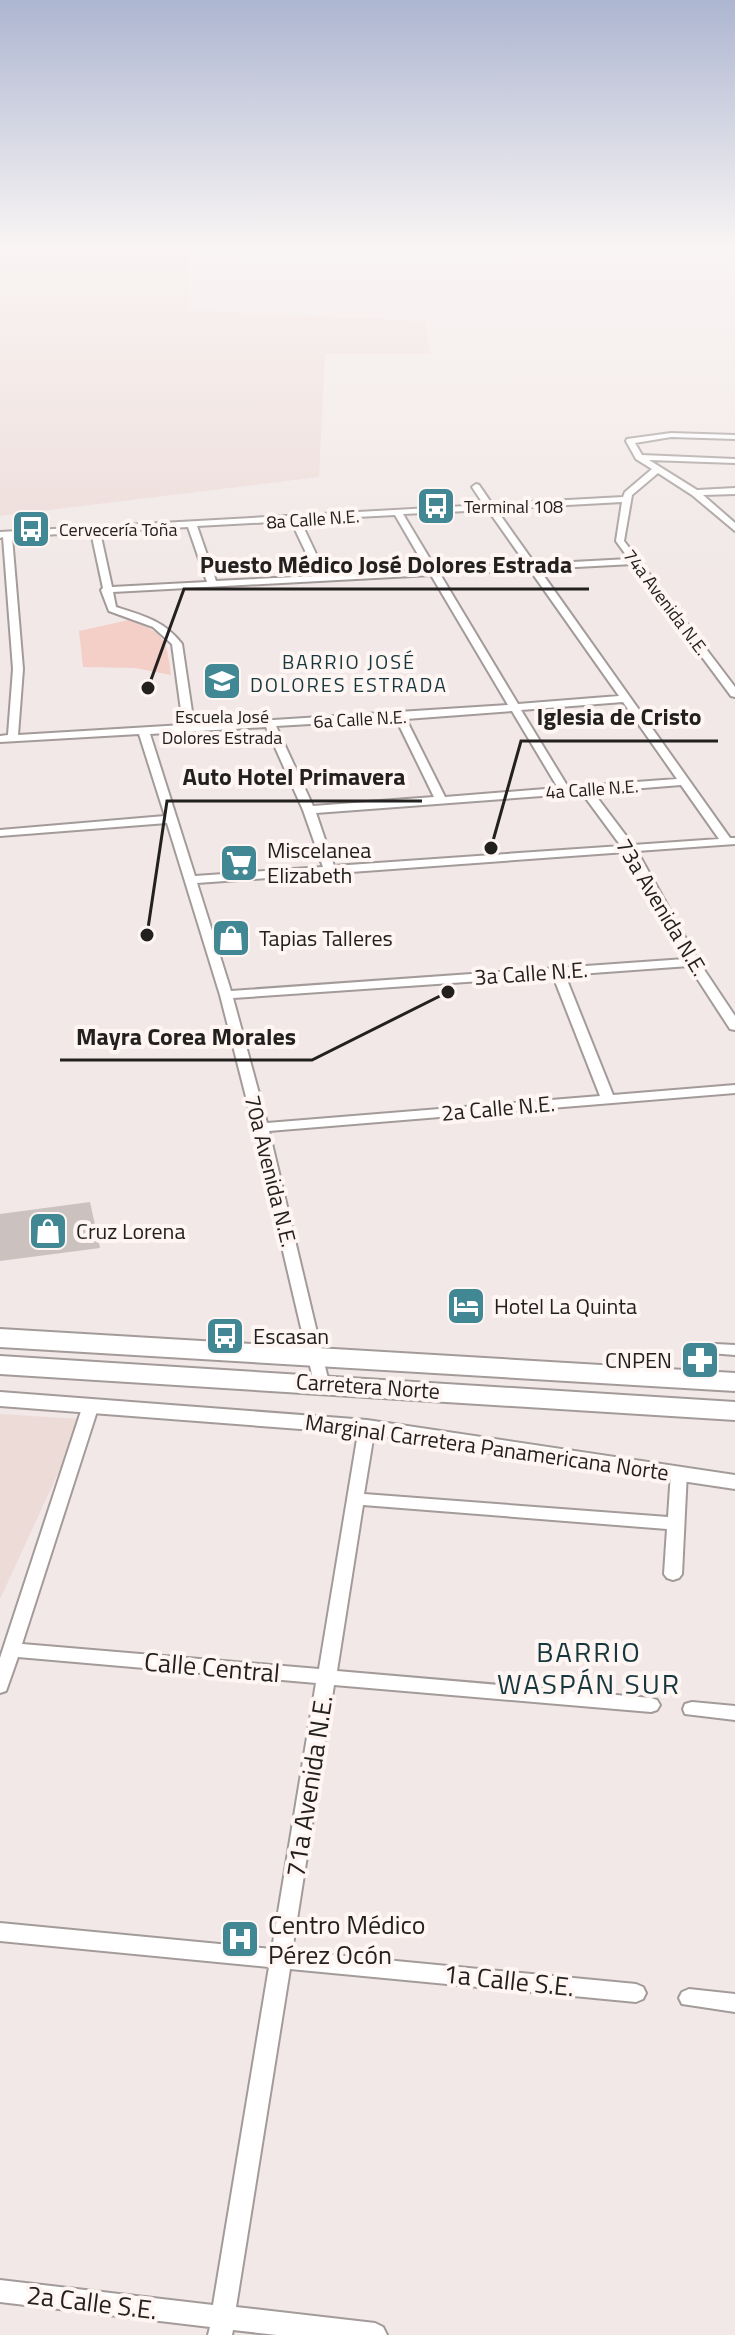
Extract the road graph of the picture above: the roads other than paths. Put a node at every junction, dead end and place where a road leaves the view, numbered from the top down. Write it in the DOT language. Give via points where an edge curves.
graph roads {
  1 [pos="735,437"];
  2 [pos="639,457"];
  3 [pos="735,461"];
  4 [pos="658,468"];
  5 [pos="476,487"];
  6 [pos="735,491"];
  7 [pos="695,493"];
  8 [pos="626,499"];
  9 [pos="491,507"];
  10 [pos="398,513"];
  11 [pos="722,516"];
  12 [pos="735,517"];
  13 [pos="295,520"];
  14 [pos="192,526"];
  15 [pos="735,528"];
  16 [pos="95,530"];
  17 [pos="4,535"];
  18 [pos="635,561"];
  19 [pos="535,568"];
  20 [pos="434,572"];
  21 [pos="323,578"];
  22 [pos="212,584"];
  23 [pos="106,590"];
  24 [pos="735,694"];
  25 [pos="623,699"];
  26 [pos="514,708"];
  27 [pos="400,716"];
  28 [pos="270,724"];
  29 [pos="189,728"];
  30 [pos="144,732"];
  31 [pos="13,738"];
  32 [pos="0,739"];
  33 [pos="683,782"];
  34 [pos="586,790"];
  35 [pos="565,791"];
  36 [pos="441,800"];
  37 [pos="309,810"];
  38 [pos="170,819"];
  39 [pos="0,833"];
  40 [pos="731,841"];
  41 [pos="629,848"];
  42 [pos="329,869"];
  43 [pos="191,880"];
  44 [pos="693,962"];
  45 [pos="558,972"];
  46 [pos="226,995"];
  47 [pos="735,1026"];
  48 [pos="735,1089"];
  49 [pos="608,1099"];
  50 [pos="261,1128"];
  51 [pos="0,1338"];
  52 [pos="715,1349"];
  53 [pos="735,1350"];
  54 [pos="0,1365"];
  55 [pos="319,1371"];
  56 [pos="735,1382"];
  57 [pos="0,1399"];
  58 [pos="91,1405"];
  59 [pos="735,1411"];
  60 [pos="367,1427"];
  61 [pos="679,1472"];
  62 [pos="735,1482"];
  63 [pos="355,1499"];
  64 [pos="675,1524"];
  65 [pos="673,1574"];
  66 [pos="12,1650"];
  67 [pos="326,1677"];
  68 [pos="0,1686"];
  69 [pos="651,1705"];
  70 [pos="692,1709"];
  71 [pos="735,1713"];
  72 [pos="0,1932"];
  73 [pos="283,1958"];
  74 [pos="636,1993"];
  75 [pos="689,1998"];
  76 [pos="735,2003"];
  77 [pos="0,2291"];
  78 [pos="221,2326"];
  79 [pos="375,2335"];
  1 -- 2 [label="street" via="633,439"];
  2 -- 3 [label="street"];
  2 -- 4 [label="street"];
  4 -- 7 [label="street"];
  4 -- 8 [label="street"];
  5 -- 9 [label="street"];
  6 -- 7 [label="street"];
  7 -- 11 [label="street"];
  8 -- 9 [label="street, 8a Calle N.E."];
  8 -- 18 [label="street, 74a Avenida N.E." via="620,541"];
  9 -- 10 [label="street, 8a Calle N.E."];
  9 -- 19 [label="street"];
  10 -- 13 [label="street, 8a Calle N.E."];
  10 -- 20 [label="street"];
  11 -- 12 [label="street"];
  11 -- 15 [label="street"];
  13 -- 14 [label="street, 8a Calle N.E."];
  13 -- 21 [label="street"];
  14 -- 16 [label="street, 8a Calle N.E."];
  14 -- 22 [label="street"];
  16 -- 17 [label="street, 8a Calle N.E."];
  16 -- 23 [label="street"];
  17 -- 31 [label="street" via="18,669"];
  18 -- 19 [label="street"];
  18 -- 24 [label="street, 74a Avenida N.E."];
  19 -- 20 [label="street"];
  19 -- 25 [label="street"];
  20 -- 21 [label="street"];
  20 -- 26 [label="street"];
  21 -- 22 [label="street"];
  22 -- 23 [label="street"];
  23 -- 29 [label="street" via="112,609 171,634 177,644"];
  25 -- 26 [label="street, 6a Calle N.E."];
  25 -- 33 [label="street"];
  26 -- 27 [label="street, 6a Calle N.E."];
  26 -- 35 [label="street"];
  27 -- 28 [label="street, 6a Calle N.E."];
  27 -- 36 [label="street"];
  28 -- 29 [label="street, 6a Calle N.E."];
  28 -- 37 [label="street"];
  29 -- 30 [label="street, 6a Calle N.E."];
  30 -- 31 [label="street, 6a Calle N.E."];
  30 -- 38 [label="street, 70a Avenida N.E."];
  31 -- 32 [label="street, 6a Calle N.E."];
  33 -- 34 [label="street, 4a Calle N.E."];
  33 -- 40 [label="street"];
  34 -- 35 [label="street, 4a Calle N.E."];
  34 -- 41 [label="street, 73a Avenida N.E."];
  35 -- 36 [label="street, 4a Calle N.E."];
  36 -- 37 [label="street, 4a Calle N.E."];
  37 -- 42 [label="street"];
  38 -- 39 [label="street"];
  38 -- 43 [label="street, 70a Avenida N.E."];
  40 -- 41 [label="street"];
  41 -- 42 [label="street"];
  41 -- 44 [label="street, 73a Avenida N.E."];
  42 -- 43 [label="street"];
  43 -- 46 [label="street, 70a Avenida N.E."];
  44 -- 45 [label="street, 3a Calle N.E."];
  44 -- 47 [label="street, 73a Avenida N.E."];
  45 -- 46 [label="street, 3a Calle N.E."];
  45 -- 49 [label="street"];
  46 -- 50 [label="street, 70a Avenida N.E."];
  48 -- 49 [label="street, 2a Calle N.E."];
  49 -- 50 [label="street, 2a Calle N.E."];
  50 -- 55 [label="street, 70a Avenida N.E."];
  51 -- 55 [label="highway, Carretera Norte"];
  52 -- 53 [label="street"];
  54 -- 55 [label="highway, Carretera Norte"];
  55 -- 56 [label="highway, Carretera Norte"];
  55 -- 59 [label="highway, Carretera Norte"];
  57 -- 58 [label="street, Marginal Carretera Panamericana Norte"];
  58 -- 60 [label="street, Marginal Carretera Panamericana Norte"];
  58 -- 66 [label="street"];
  60 -- 61 [label="street, Marginal Carretera Panamericana Norte"];
  60 -- 63 [label="street, 71a Avenida N.E."];
  61 -- 62 [label="street, Marginal Carretera Panamericana Norte"];
  61 -- 64 [label="street"];
  63 -- 64 [label="street"];
  63 -- 67 [label="street, 71a Avenida N.E."];
  64 -- 65 [label="street"];
  66 -- 67 [label="street, Calle Central"];
  66 -- 68 [label="street"];
  67 -- 69 [label="street, Calle Central"];
  67 -- 73 [label="street, 71a Avenida N.E."];
  70 -- 71 [label="street"];
  72 -- 73 [label="street, 1a Calle S.E."];
  73 -- 74 [label="street, 1a Calle S.E."];
  73 -- 78 [label="street, 71a Avenida N.E."];
  75 -- 76 [label="street"];
  77 -- 78 [label="street, 2a Calle S.E."];
  78 -- 79 [label="street, 2a Calle S.E."];
}
